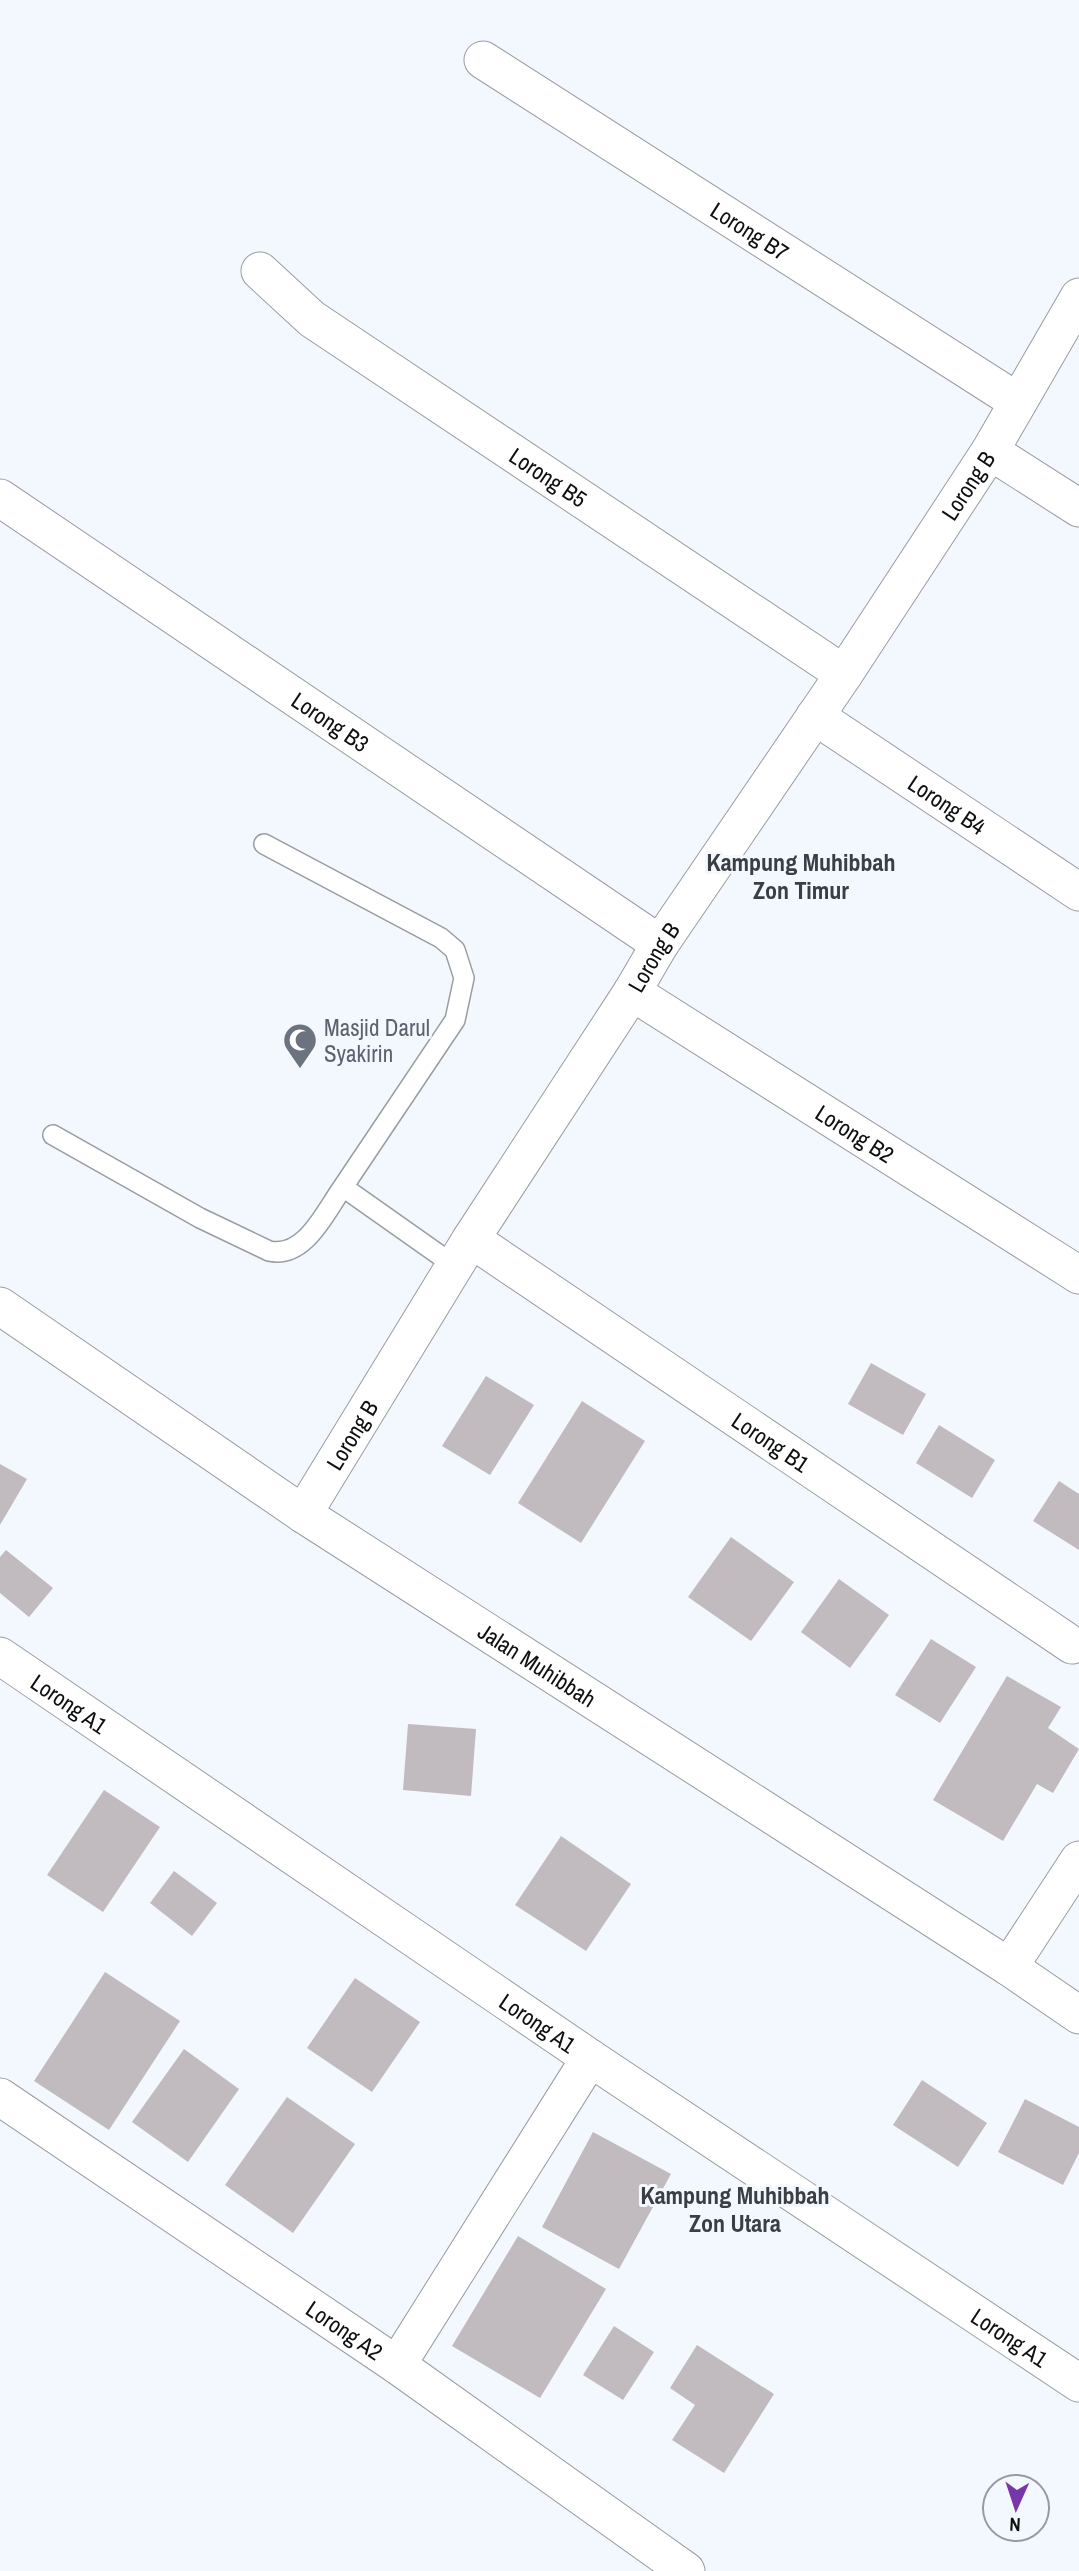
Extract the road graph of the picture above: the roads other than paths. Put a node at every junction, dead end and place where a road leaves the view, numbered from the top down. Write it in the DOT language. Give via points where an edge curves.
graph roads {
  1 [pos="483,60"];
  2 [pos="260,271"];
  3 [pos="1079,297"];
  4 [pos="1018,402"];
  5 [pos="990,451"];
  6 [pos="0,498"];
  7 [pos="1079,508"];
  8 [pos="844,674"];
  9 [pos="815,716"];
  10 [pos="264,844"];
  11 [pos="1079,892"];
  12 [pos="660,944"];
  13 [pos="632,992"];
  14 [pos="53,1135"];
  15 [pos="343,1187"];
  16 [pos="463,1252"];
  17 [pos="1079,1275"];
  18 [pos="0,1306"];
  19 [pos="303,1514"];
  20 [pos="1072,1644"];
  21 [pos="0,1656"];
  22 [pos="1079,1860"];
  23 [pos="1009,1967"];
  24 [pos="1079,2015"];
  25 [pos="590,2058"];
  26 [pos="0,2097"];
  27 [pos="397,2365"];
  28 [pos="1079,2383"];
  29 [pos="686,2571"];
  1 -- 4 [label="street, Lorong B7"];
  2 -- 8 [label="street, Lorong B5" via="313,319"];
  3 -- 4 [label="street, Lorong B"];
  4 -- 5 [label="street, Lorong B"];
  5 -- 7 [label="street"];
  5 -- 8 [label="street, Lorong B"];
  6 -- 12 [label="street, Lorong B3"];
  8 -- 9 [label="street, Lorong B"];
  9 -- 11 [label="street, Lorong B4"];
  9 -- 12 [label="street, Lorong B"];
  10 -- 15 [label="lane" via="441,938 455,950 461,964 464,978 455,1020"];
  12 -- 13 [label="street, Lorong B"];
  13 -- 16 [label="street, Lorong B"];
  13 -- 17 [label="street, Lorong B2"];
  14 -- 15 [label="lane" via="200,1218 269,1251 281,1253 303,1243"];
  15 -- 16 [label="lane"];
  16 -- 19 [label="street, Lorong B"];
  16 -- 20 [label="street, Lorong B1"];
  18 -- 19 [label="street, Jalan Muhibbah"];
  19 -- 23 [label="street, Jalan Muhibbah"];
  21 -- 25 [label="street, Lorong A1"];
  22 -- 23 [label="street"];
  23 -- 24 [label="street, Jalan Muhibbah"];
  25 -- 27 [label="street"];
  25 -- 28 [label="street, Lorong A1"];
  26 -- 27 [label="street, Lorong A2"];
  27 -- 29 [label="street, Lorong A2"];
}
